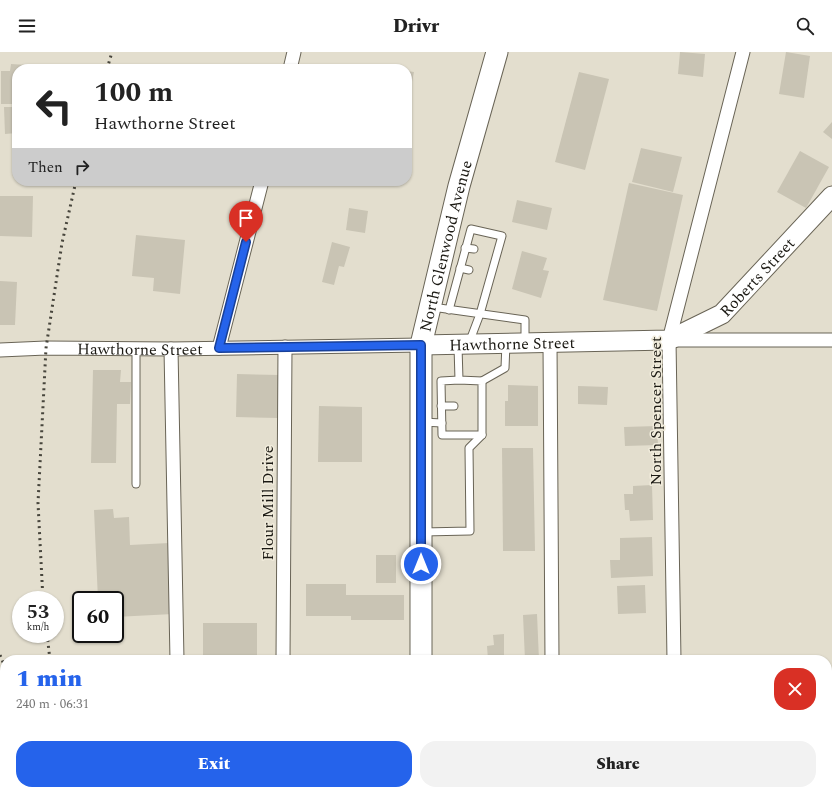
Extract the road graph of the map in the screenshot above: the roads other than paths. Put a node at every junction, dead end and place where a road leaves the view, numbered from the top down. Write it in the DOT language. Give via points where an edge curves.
graph roads {
  1 [pos="294,52"];
  2 [pos="497,52"];
  3 [pos="743,52"];
  4 [pos="291,64"];
  5 [pos="261,186"];
  6 [pos="832,196"];
  7 [pos="458,235"];
  8 [pos="465,248"];
  9 [pos="474,249"];
  10 [pos="460,268"];
  11 [pos="469,270"];
  12 [pos="440,308"];
  13 [pos="480,314"];
  14 [pos="669,340"];
  15 [pos="832,340"];
  16 [pos="550,342"];
  17 [pos="506,343"];
  18 [pos="525,343"];
  19 [pos="464,344"];
  20 [pos="421,345"];
  21 [pos="285,347"];
  22 [pos="219,348"];
  23 [pos="136,349"];
  24 [pos="171,349"];
  25 [pos="0,350"];
  26 [pos="460,380"];
  27 [pos="482,381"];
  28 [pos="431,391"];
  29 [pos="441,406"];
  30 [pos="454,406"];
  31 [pos="421,422"];
  32 [pos="442,423"];
  33 [pos="482,435"];
  34 [pos="136,484"];
  35 [pos="421,532"];
  36 [pos="177,655"];
  37 [pos="283,655"];
  38 [pos="421,655"];
  39 [pos="552,655"];
  40 [pos="674,655"];
  1 -- 4 [label="street"];
  2 -- 7 [label="main road, North Glenwood Avenue" via="462,179"];
  3 -- 14 [label="street, North Spencer Street"];
  5 -- 22 [label="street"];
  6 -- 14 [label="street, Roberts Street" via="722,314"];
  7 -- 8 [label="lane"];
  7 -- 12 [label="main road, North Glenwood Avenue"];
  7 -- 13 [label="lane" via="471,229 502,236 495,253"];
  8 -- 9 [label="lane"];
  8 -- 10 [label="lane"];
  10 -- 11 [label="lane"];
  10 -- 12 [label="lane" via="458,290"];
  12 -- 13 [label="lane"];
  12 -- 20 [label="main road, North Glenwood Avenue"];
  13 -- 18 [label="lane" via="525,320"];
  13 -- 19 [label="lane"];
  14 -- 15 [label="street, Hawthorne Street"];
  14 -- 16 [label="street, Hawthorne Street"];
  14 -- 40 [label="street, North Spencer Street"];
  16 -- 18 [label="street, Hawthorne Street"];
  16 -- 39 [label="street"];
  17 -- 18 [label="street, Hawthorne Street"];
  17 -- 19 [label="street, Hawthorne Street"];
  17 -- 27 [label="lane" via="505,368"];
  19 -- 20 [label="street, Hawthorne Street"];
  19 -- 26 [label="lane"];
  20 -- 21 [label="street, Hawthorne Street"];
  20 -- 28 [label="main road, North Glenwood Avenue"];
  21 -- 22 [label="street, Hawthorne Street"];
  21 -- 37 [label="street, Flour Mill Drive"];
  22 -- 24 [label="street, Hawthorne Street"];
  23 -- 24 [label="street, Hawthorne Street"];
  23 -- 25 [label="street, Hawthorne Street"];
  23 -- 34 [label="lane"];
  24 -- 36 [label="street"];
  26 -- 27 [label="lane"];
  26 -- 28 [label="lane" via="441,381"];
  27 -- 33 [label="lane" via="478,406"];
  28 -- 29 [label="lane"];
  28 -- 31 [label="main road, North Glenwood Avenue"];
  29 -- 30 [label="lane"];
  29 -- 32 [label="lane"];
  31 -- 32 [label="lane"];
  31 -- 35 [label="main road, North Glenwood Avenue"];
  32 -- 33 [label="lane" via="442,435"];
  33 -- 35 [label="lane" via="469,448 470,531"];
  35 -- 38 [label="main road, North Glenwood Avenue"];
}
